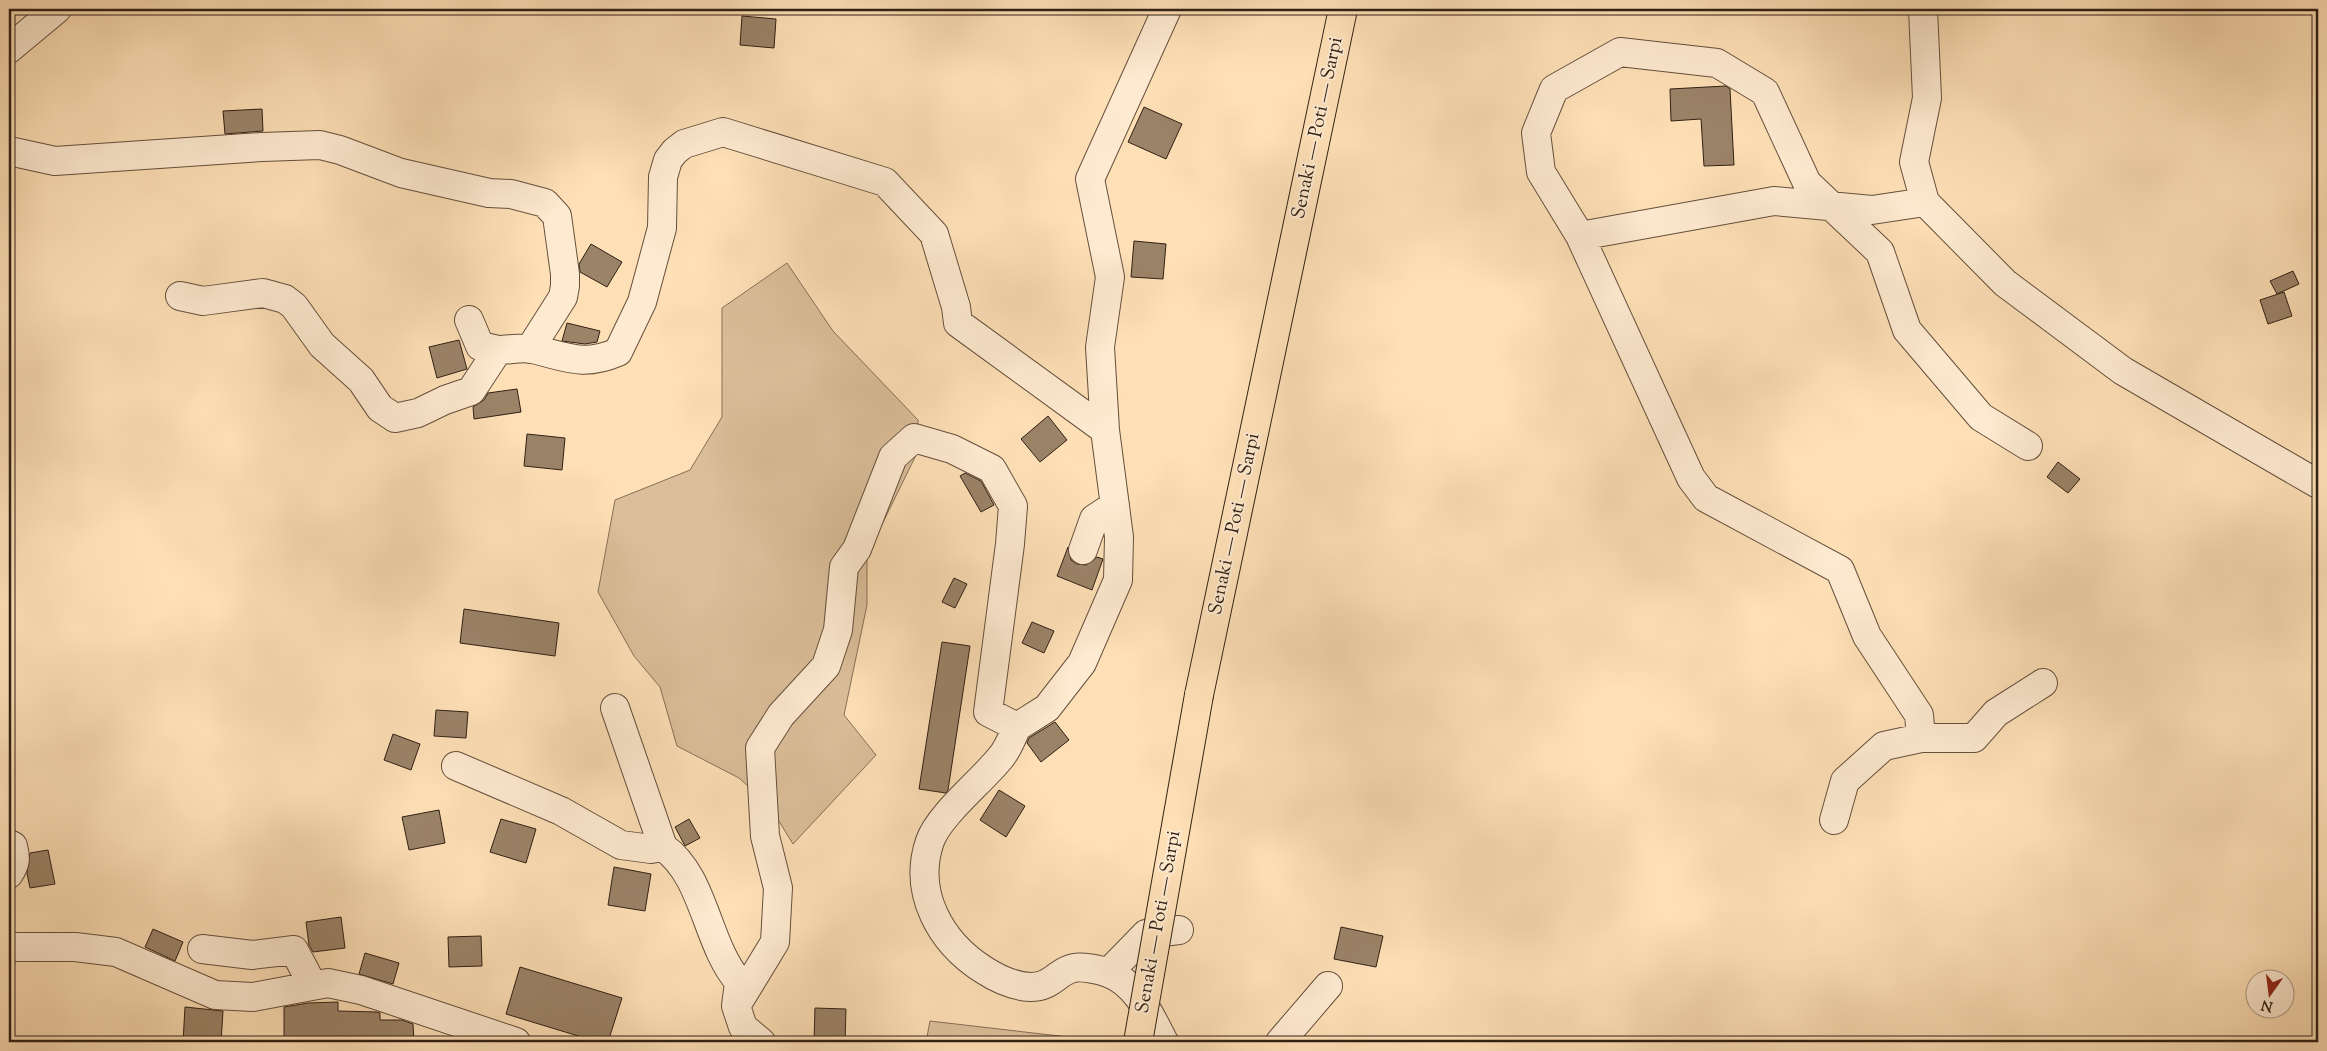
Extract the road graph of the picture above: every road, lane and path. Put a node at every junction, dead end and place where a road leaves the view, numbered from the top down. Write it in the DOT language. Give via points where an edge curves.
graph roads {
  1 [pos="57,9"];
  2 [pos="1167,9"];
  3 [pos="1343,9"];
  4 [pos="1923,9"];
  5 [pos="9,49"];
  6 [pos="9,151"];
  7 [pos="1925,202"];
  8 [pos="1832,206"];
  9 [pos="1580,236"];
  10 [pos="180,296"];
  11 [pos="469,320"];
  12 [pos="530,349"];
  13 [pos="498,350"];
  14 [pos="1105,430"];
  15 [pos="2028,446"];
  16 [pos="2318,484"];
  17 [pos="1115,505"];
  18 [pos="1083,550"];
  19 [pos="2043,683"];
  20 [pos="615,708"];
  21 [pos="1017,727"];
  22 [pos="1921,738"];
  23 [pos="456,766"];
  24 [pos="1834,820"];
  25 [pos="9,844"];
  26 [pos="663,847"];
  27 [pos="9,874"];
  28 [pos="1179,930"];
  29 [pos="9,946"];
  30 [pos="202,949"];
  31 [pos="1108,972"];
  32 [pos="312,984"];
  33 [pos="1328,986"];
  34 [pos="736,1006"];
  35 [pos="516,1042"];
  36 [pos="761,1042"];
  37 [pos="1138,1042"];
  38 [pos="1164,1042"];
  39 [pos="1280,1042"];
  1 -- 5 [label="street"];
  2 -- 14 [label="street" via="1090,179 1110,277 1100,347"];
  3 -- 37 [label="highway, Senaki — Poti — Sarpi, bridge" via="1199,695"];
  4 -- 7 [label="street" via="1927,98 1914,162"];
  6 -- 12 [label="street" via="54,161 320,145 401,173 489,193 512,194 545,204 557,216 565,286 563,298"];
  7 -- 8 [label="street" via="1872,210"];
  7 -- 16 [label="street" via="2005,284 2123,371"];
  8 -- 9 [label="street" via="1774,201"];
  8 -- 9 [label="street" via="1807,183 1765,92 1717,64 1620,52 1554,89 1536,133 1541,172"];
  8 -- 15 [label="street" via="1880,252 1907,330 1981,417"];
  9 -- 22 [label="street" via="1690,478 1706,498 1840,570 1867,636 1919,715"];
  10 -- 13 [label="street" via="203,301 263,293 285,299 294,306 322,345 361,380 380,408 395,418 418,413 471,391"];
  11 -- 13 [label="street" via="480,346"];
  12 -- 13 [label="street"];
  12 -- 14 [label="street" via="567,360 586,361 618,352 642,302 662,228 668,160 684,144 723,132 885,182 934,234 958,323"];
  14 -- 17 [label="street"];
  17 -- 18 [label="street" via="1094,519"];
  17 -- 21 [label="street" via="1119,537 1118,580 1082,663 1047,708"];
  19 -- 22 [label="street" via="1996,713 1974,738"];
  20 -- 26 [label="street"];
  21 -- 31 [label="street" via="1003,756 938,826 930,840 925,870 934,916 948,941 965,958 1000,980 1028,987 1044,986 1074,968"];
  21 -- 34 [label="street" via="988,712 1013,506 992,469 952,449 914,438 893,456 857,549 844,567 838,630 826,666 781,715 760,748 765,836 778,888 775,942"];
  22 -- 24 [label="street" via="1884,746 1845,781"];
  23 -- 26 [label="street" via="561,811 621,844 651,849"];
  25 -- 27 [label="street" via="13,846 16,858"];
  26 -- 34 [label="street" via="676,855 696,892 728,970 739,982"];
  28 -- 31 [label="street" via="1146,934"];
  29 -- 32 [label="street" via="75,947 116,952 215,994 253,997"];
  30 -- 32 [label="street" via="252,955 294,950"];
  31 -- 38 [label="street" via="1122,980 1144,1004"];
  32 -- 35 [label="street" via="328,983 361,990"];
  33 -- 39 [label="street"];
  34 -- 36 [label="street" via="743,1027"];
}
